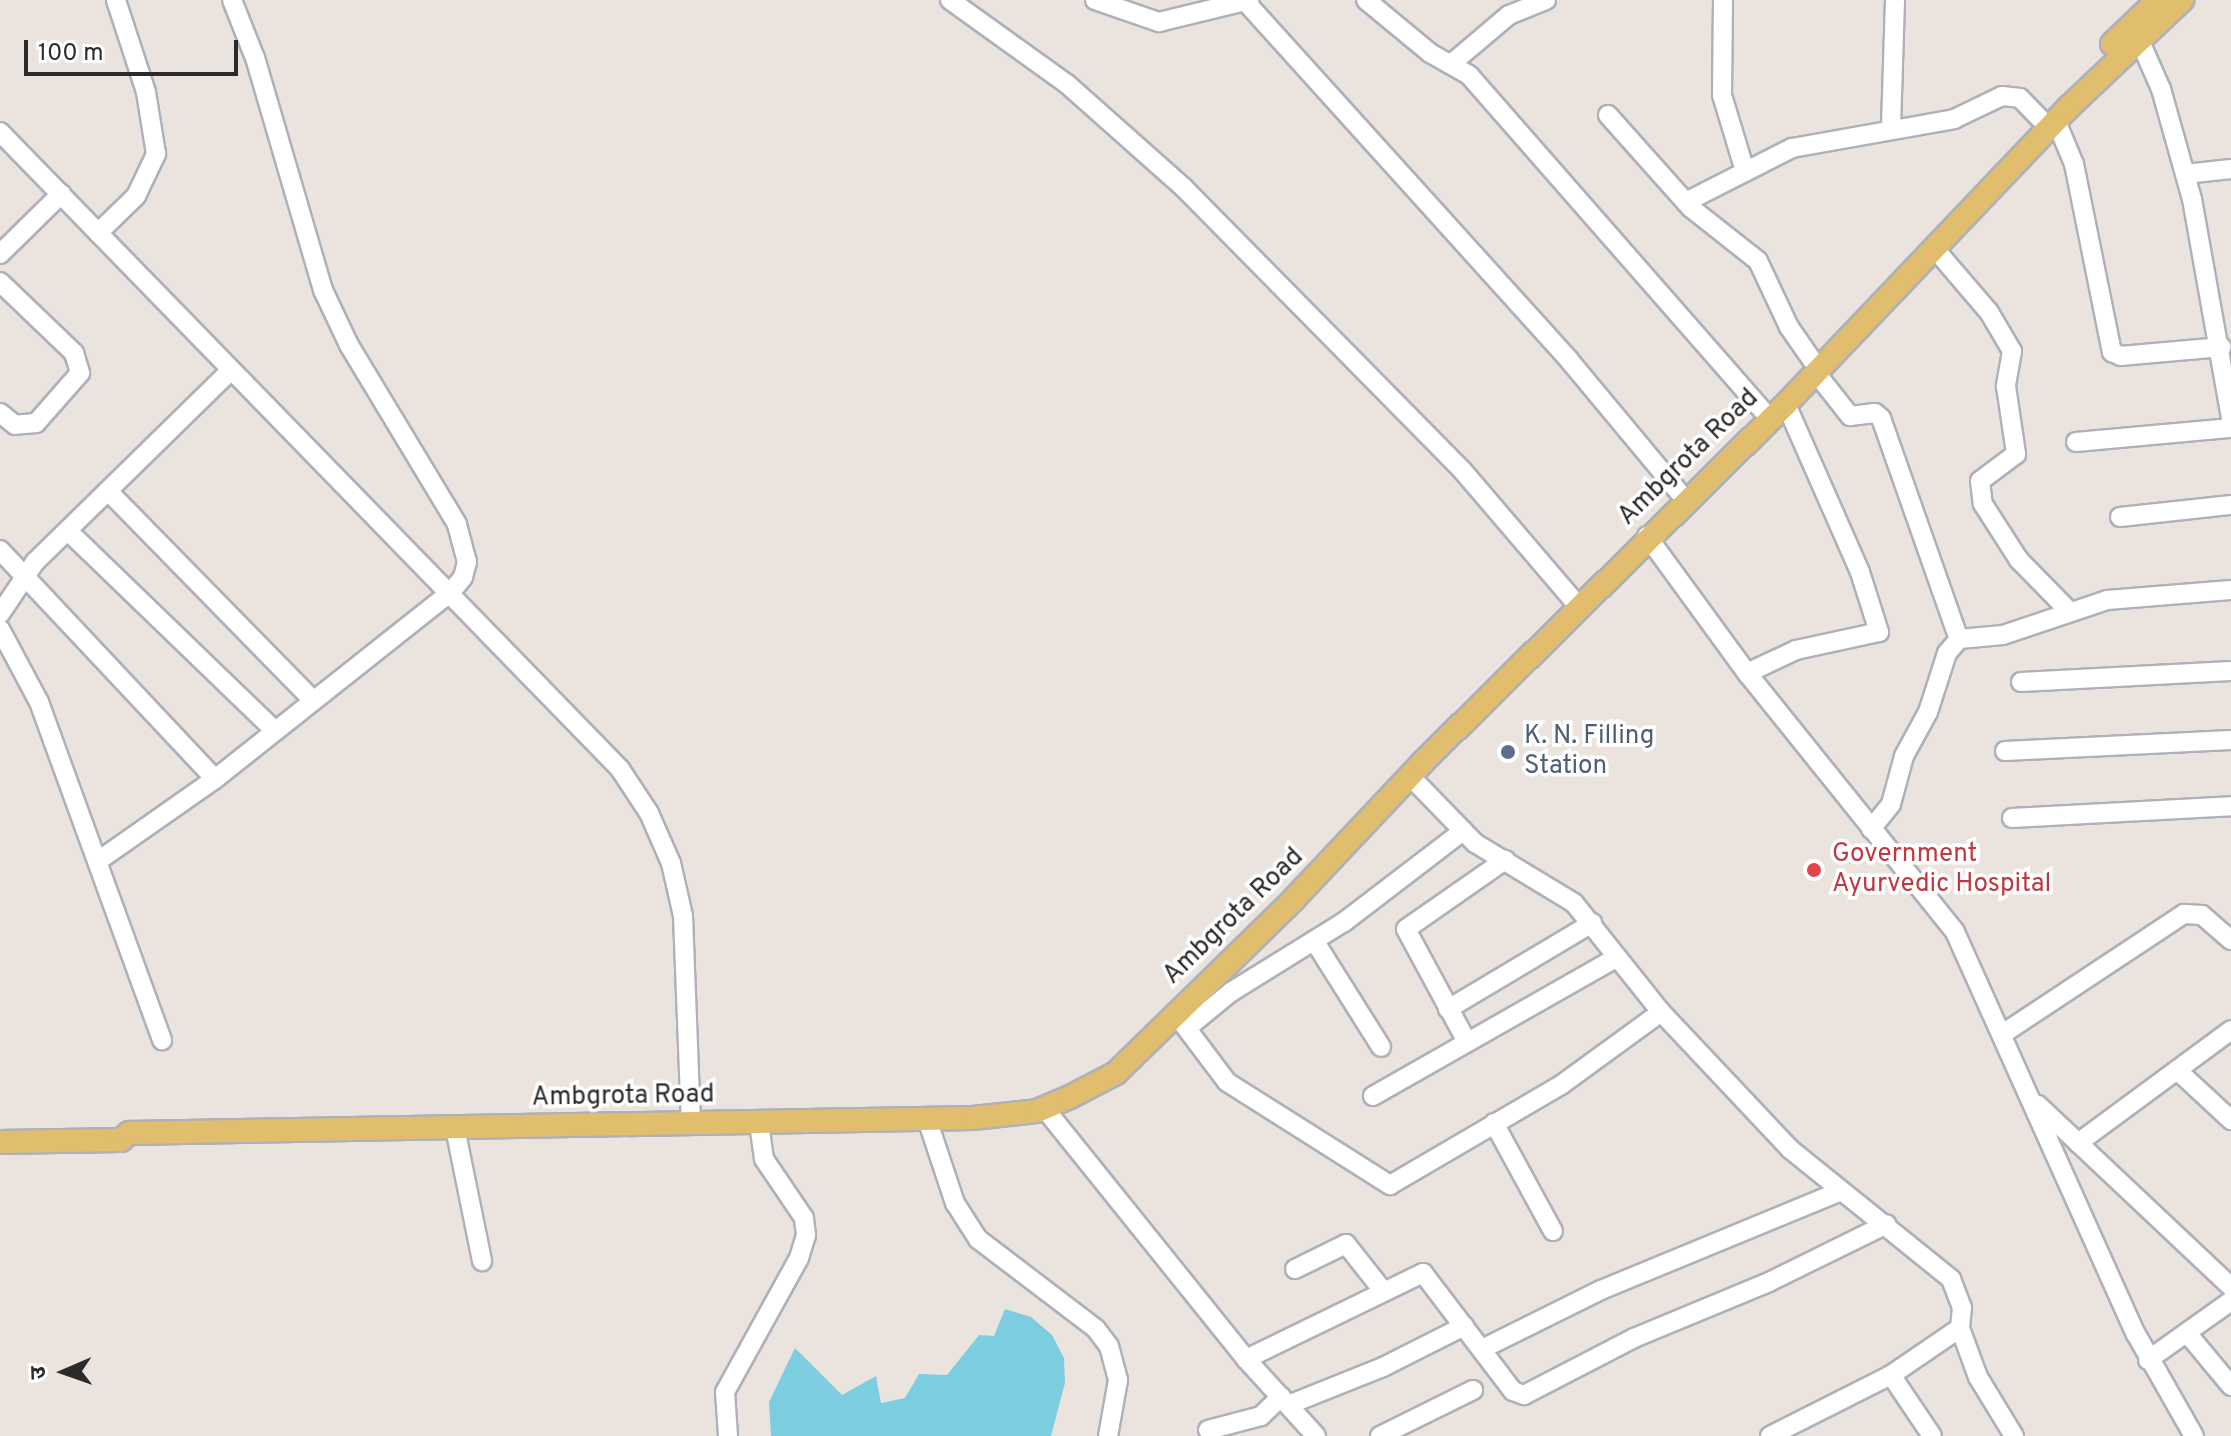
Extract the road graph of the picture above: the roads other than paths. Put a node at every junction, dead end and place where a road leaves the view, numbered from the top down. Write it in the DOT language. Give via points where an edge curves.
graph roads {
  1 [pos="116,0"];
  2 [pos="232,0"];
  3 [pos="950,0"];
  4 [pos="1095,0"];
  5 [pos="1246,0"];
  6 [pos="1366,0"];
  7 [pos="1546,0"];
  8 [pos="1723,0"];
  9 [pos="1895,0"];
  10 [pos="2158,0"];
  11 [pos="2182,0"];
  12 [pos="2139,39"];
  13 [pos="1451,64"];
  14 [pos="1608,115"];
  15 [pos="2048,120"];
  16 [pos="1891,127"];
  17 [pos="0,132"];
  18 [pos="2231,169"];
  19 [pos="1745,171"];
  20 [pos="2185,174"];
  21 [pos="61,194"];
  22 [pos="1686,202"];
  23 [pos="98,233"];
  24 [pos="1935,249"];
  25 [pos="0,254"];
  26 [pos="0,282"];
  27 [pos="2222,347"];
  28 [pos="1814,366"];
  29 [pos="231,370"];
  30 [pos="2230,387"];
  31 [pos="1786,404"];
  32 [pos="1762,410"];
  33 [pos="0,413"];
  34 [pos="2231,418"];
  35 [pos="2231,428"];
  36 [pos="2076,442"];
  37 [pos="109,492"];
  38 [pos="1679,492"];
  39 [pos="2231,505"];
  40 [pos="2120,517"];
  41 [pos="68,531"];
  42 [pos="1652,531"];
  43 [pos="0,550"];
  44 [pos="25,576"];
  45 [pos="2231,590"];
  46 [pos="451,592"];
  47 [pos="1578,606"];
  48 [pos="2069,611"];
  49 [pos="0,614"];
  50 [pos="0,629"];
  51 [pos="1959,639"];
  52 [pos="2231,671"];
  53 [pos="1747,673"];
  54 [pos="2021,682"];
  55 [pos="313,700"];
  56 [pos="275,731"];
  57 [pos="2231,740"];
  58 [pos="2005,751"];
  59 [pos="1414,773"];
  60 [pos="215,779"];
  61 [pos="2231,806"];
  62 [pos="2012,818"];
  63 [pos="1871,829"];
  64 [pos="1463,831"];
  65 [pos="1505,860"];
  66 [pos="98,861"];
  67 [pos="1592,923"];
  68 [pos="2231,940"];
  69 [pos="1315,942"];
  70 [pos="1616,958"];
  71 [pos="1448,1009"];
  72 [pos="1661,1012"];
  73 [pos="1181,1021"];
  74 [pos="2231,1030"];
  75 [pos="2004,1033"];
  76 [pos="162,1040"];
  77 [pos="1467,1042"];
  78 [pos="1381,1047"];
  79 [pos="2177,1070"];
  80 [pos="1107,1074"];
  81 [pos="1373,1096"];
  82 [pos="2033,1101"];
  83 [pos="1045,1109"];
  84 [pos="927,1119"];
  85 [pos="2231,1120"];
  86 [pos="759,1122"];
  87 [pos="1494,1123"];
  88 [pos="691,1124"];
  89 [pos="455,1128"];
  90 [pos="0,1129"];
  91 [pos="129,1133"];
  92 [pos="0,1142"];
  93 [pos="2078,1143"];
  94 [pos="1841,1191"];
  95 [pos="1887,1224"];
  96 [pos="1553,1231"];
  97 [pos="482,1261"];
  98 [pos="1295,1269"];
  99 [pos="2231,1287"];
  100 [pos="1384,1292"];
  101 [pos="2231,1301"];
  102 [pos="1464,1326"];
  103 [pos="1960,1328"];
  104 [pos="2187,1333"];
  105 [pos="1482,1349"];
  106 [pos="1246,1359"];
  107 [pos="2148,1360"];
  108 [pos="1891,1375"];
  109 [pos="2231,1386"];
  110 [pos="1473,1390"];
  111 [pos="1285,1401"];
  112 [pos="1208,1430"];
  113 [pos="728,1436"];
  114 [pos="1108,1436"];
  115 [pos="1316,1436"];
  116 [pos="1380,1436"];
  117 [pos="1770,1436"];
  118 [pos="1932,1436"];
  119 [pos="2014,1436"];
  120 [pos="2194,1436"];
  1 -- 23 [label="street" via="146,92 156,154 136,196"];
  2 -- 46 [label="street" via="259,72 323,290 349,345 466,544 463,577"];
  3 -- 47 [label="street" via="1067,84 1174,178 1462,470"];
  4 -- 5 [label="street" via="1159,22"];
  5 -- 38 [label="street" via="1569,360"];
  6 -- 13 [label="street"];
  7 -- 13 [label="street" via="1509,15"];
  8 -- 19 [label="street" via="1722,95"];
  9 -- 16 [label="street"];
  10 -- 15 [label="main road"];
  11 -- 12 [label="main road, Ambgrota Road"];
  12 -- 15 [label="main road, Ambgrota Road"];
  12 -- 20 [label="street" via="2161,89"];
  13 -- 32 [label="street" via="1469,75 1578,193"];
  14 -- 22 [label="street"];
  15 -- 16 [label="street" via="2008,95 1954,119"];
  15 -- 24 [label="main road, Ambgrota Road"];
  15 -- 27 [label="street" via="2074,164 2112,352 2121,356"];
  15 -- 28 [label="main road"];
  16 -- 19 [label="street" via="1808,142"];
  17 -- 21 [label="street"];
  18 -- 20 [label="street"];
  19 -- 22 [label="street"];
  20 -- 27 [label="street"];
  21 -- 23 [label="street"];
  21 -- 25 [label="street"];
  22 -- 28 [label="street" via="1758,261"];
  23 -- 29 [label="street"];
  24 -- 28 [label="main road, Ambgrota Road"];
  24 -- 48 [label="street" via="1989,312 2012,351 2006,386 2016,454 1980,481 1983,504 2019,560"];
  26 -- 33 [label="street" via="74,353 80,373 36,423 15,425"];
  27 -- 30 [label="street"];
  28 -- 31 [label="main road, Ambgrota Road"];
  28 -- 32 [label="main road"];
  28 -- 51 [label="street" via="1850,416 1875,413 1881,418"];
  29 -- 37 [label="street"];
  29 -- 46 [label="street"];
  30 -- 34 [label="street"];
  31 -- 42 [label="main road, Ambgrota Road" via="1671,519"];
  31 -- 53 [label="street" via="1860,572 1879,632 1796,650"];
  32 -- 38 [label="main road"];
  35 -- 36 [label="street"];
  37 -- 41 [label="street"];
  37 -- 55 [label="street"];
  38 -- 42 [label="main road"];
  39 -- 40 [label="street"];
  41 -- 44 [label="street"];
  41 -- 56 [label="street"];
  42 -- 47 [label="main road, Ambgrota Road"];
  42 -- 53 [label="street"];
  43 -- 44 [label="street"];
  44 -- 49 [label="street"];
  44 -- 60 [label="street"];
  45 -- 48 [label="street" via="2107,600"];
  46 -- 55 [label="street"];
  46 -- 88 [label="street" via="620,769 649,813 671,863 683,916"];
  47 -- 59 [label="main road, Ambgrota Road"];
  48 -- 51 [label="street" via="2003,635"];
  50 -- 66 [label="street" via="39,702"];
  51 -- 63 [label="street" via="1947,653 1928,712 1904,756 1891,804"];
  52 -- 54 [label="street"];
  53 -- 63 [label="street"];
  55 -- 56 [label="street"];
  56 -- 60 [label="street"];
  57 -- 58 [label="street"];
  59 -- 64 [label="street"];
  59 -- 73 [label="main road, Ambgrota Road"];
  59 -- 80 [label="main road" via="1411,767 1155,1015"];
  60 -- 66 [label="street"];
  61 -- 62 [label="street"];
  63 -- 75 [label="street" via="1955,932"];
  64 -- 65 [label="street"];
  64 -- 69 [label="street"];
  65 -- 67 [label="street" via="1563,894"];
  65 -- 71 [label="street" via="1406,929"];
  66 -- 76 [label="street"];
  67 -- 70 [label="street"];
  67 -- 71 [label="street"];
  68 -- 75 [label="street" via="2202,915 2177,917"];
  69 -- 73 [label="street"];
  69 -- 78 [label="street"];
  70 -- 72 [label="street"];
  70 -- 77 [label="street"];
  71 -- 77 [label="street"];
  72 -- 87 [label="street" via="1573,1077"];
  72 -- 94 [label="street" via="1790,1149"];
  73 -- 80 [label="main road, Ambgrota Road" via="1120,1070"];
  73 -- 87 [label="street" via="1227,1082 1387,1185"];
  74 -- 79 [label="street"];
  75 -- 82 [label="street"];
  77 -- 81 [label="street"];
  79 -- 85 [label="street"];
  79 -- 93 [label="street"];
  80 -- 83 [label="main road, Ambgrota Road"];
  82 -- 93 [label="street"];
  82 -- 107 [label="street"];
  83 -- 84 [label="main road, Ambgrota Road"];
  83 -- 106 [label="street"];
  84 -- 86 [label="main road, Ambgrota Road"];
  84 -- 114 [label="street" via="955,1203 978,1239 1096,1329 1109,1346 1118,1380"];
  86 -- 88 [label="main road, Ambgrota Road"];
  86 -- 113 [label="street" via="764,1159 804,1218 806,1235 799,1258 725,1392"];
  87 -- 96 [label="street"];
  88 -- 89 [label="main road, Ambgrota Road"];
  89 -- 91 [label="main road, Ambgrota Road"];
  89 -- 97 [label="street"];
  90 -- 91 [label="main road" via="120,1127"];
  91 -- 92 [label="main road, Ambgrota Road" via="121,1140"];
  93 -- 99 [label="street"];
  94 -- 95 [label="street"];
  94 -- 105 [label="street" via="1601,1290"];
  95 -- 103 [label="street" via="1951,1279 1962,1308"];
  95 -- 105 [label="street" via="1769,1282 1634,1338 1524,1395 1513,1391"];
  98 -- 100 [label="street" via="1346,1244"];
  100 -- 102 [label="street" via="1423,1273"];
  100 -- 106 [label="street"];
  101 -- 104 [label="street"];
  102 -- 105 [label="street"];
  102 -- 111 [label="street" via="1383,1367"];
  103 -- 108 [label="street"];
  103 -- 119 [label="street" via="1984,1390"];
  104 -- 107 [label="street"];
  104 -- 109 [label="street"];
  106 -- 111 [label="street"];
  107 -- 120 [label="street"];
  108 -- 117 [label="street"];
  108 -- 118 [label="street"];
  110 -- 116 [label="street"];
  111 -- 112 [label="street" via="1261,1416"];
  111 -- 115 [label="street"];
}
